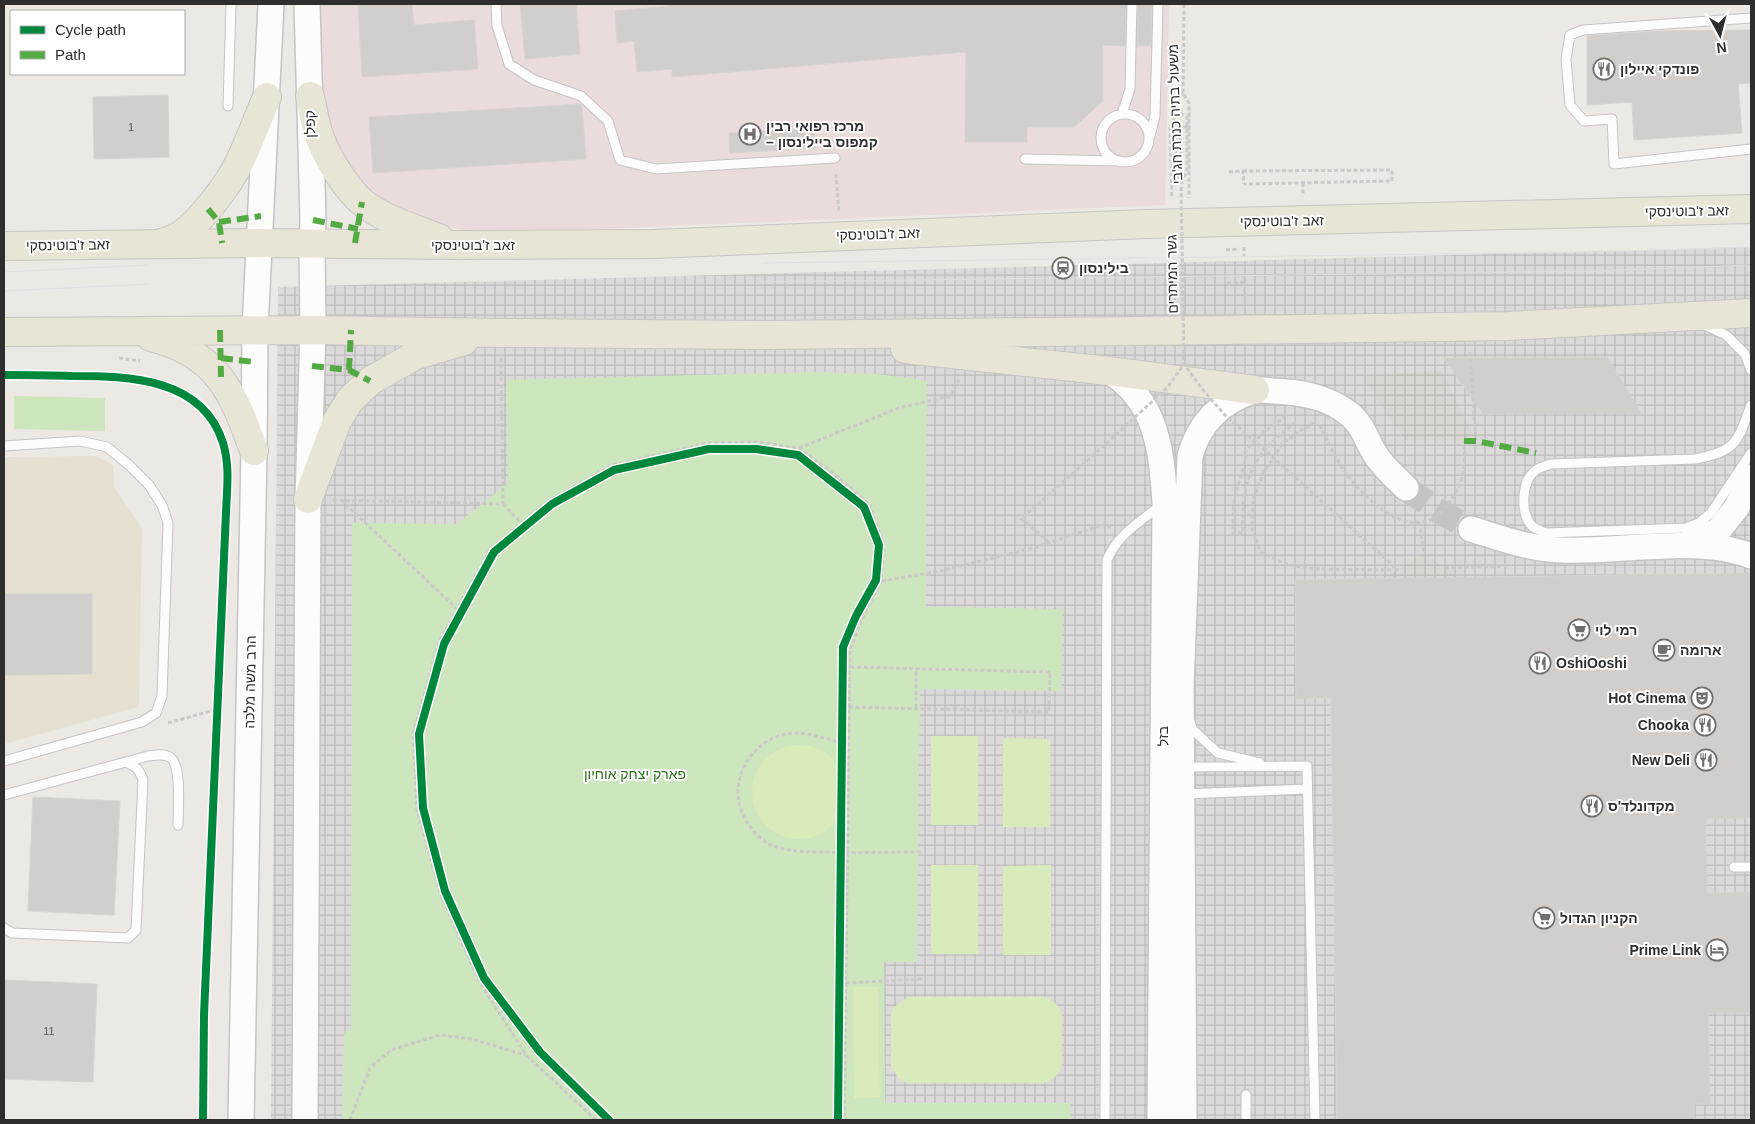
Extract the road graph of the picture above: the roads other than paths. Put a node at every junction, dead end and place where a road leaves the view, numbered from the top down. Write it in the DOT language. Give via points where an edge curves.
graph roads {
  1 [pos="231,4"];
  2 [pos="271,4"];
  3 [pos="307,4"];
  4 [pos="496,4"];
  5 [pos="1132,4"];
  6 [pos="1158,4"];
  7 [pos="1751,18"];
  8 [pos="310,96"];
  9 [pos="267,97"];
  10 [pos="228,106"];
  11 [pos="1122,114"];
  12 [pos="1150,136"];
  13 [pos="1751,149"];
  14 [pos="836,158"];
  15 [pos="1025,159"];
  16 [pos="1118,161"];
  17 [pos="1751,209"];
  18 [pos="259,243"];
  19 [pos="160,244"];
  20 [pos="312,244"];
  21 [pos="457,245"];
  22 [pos="4,246"];
  23 [pos="1751,313"];
  24 [pos="1680,317"];
  25 [pos="255,329"];
  26 [pos="313,330"];
  27 [pos="128,331"];
  28 [pos="4,332"];
  29 [pos="501,333"];
  30 [pos="767,335"];
  31 [pos="1751,370"];
  32 [pos="1109,371"];
  33 [pos="1255,390"];
  34 [pos="1751,405"];
  35 [pos="4,446"];
  36 [pos="254,451"];
  37 [pos="1751,452"];
  38 [pos="1750,479"];
  39 [pos="1406,488"];
  40 [pos="308,499"];
  41 [pos="1165,502"];
  42 [pos="1471,529"];
  43 [pos="1682,546"];
  44 [pos="1751,556"];
  45 [pos="1182,686"];
  46 [pos="4,761"];
  47 [pos="125,762"];
  48 [pos="1275,766"];
  49 [pos="1176,780"];
  50 [pos="1308,789"];
  51 [pos="4,795"];
  52 [pos="178,824"];
  53 [pos="1734,867"];
  54 [pos="1751,867"];
  55 [pos="4,928"];
  56 [pos="1246,1095"];
  57 [pos="241,1120"];
  58 [pos="306,1120"];
  59 [pos="1105,1120"];
  60 [pos="1160,1120"];
  61 [pos="1184,1120"];
  62 [pos="1246,1120"];
  63 [pos="1314,1120"];
  1 -- 10 [label="lane"];
  2 -- 9 [label="street"];
  3 -- 8 [label="street, קפלן"];
  4 -- 14 [label="lane" via="497,26 509,64 534,80 581,96 608,122 620,160 656,169"];
  5 -- 11 [label="lane" via="1130,89"];
  6 -- 12 [label="lane" via="1156,116"];
  7 -- 13 [label="lane" via="1583,30 1570,35 1566,59 1570,106 1584,121 1612,119 1614,164"];
  8 -- 20 [label="street, קפלן"];
  8 -- 21 [label="main road" via="320,138 336,169 362,202 404,225"];
  9 -- 18 [label="street"];
  9 -- 19 [label="main road" via="239,163 208,209 178,237"];
  11 -- 12 [label="lane" via="1138,117"];
  11 -- 16 [label="lane" via="1108,122 1101,136 1105,152"];
  12 -- 16 [label="lane" via="1146,152 1140,157 1126,163"];
  15 -- 16 [label="lane"];
  17 -- 21 [label="main road, זאב ז'בוטינסקי" via="1190,223 653,244"];
  18 -- 19 [label="main road, זאב ז'בוטינסקי"];
  18 -- 20 [label="main road, זאב ז'בוטינסקי"];
  18 -- 25 [label="street, הרב משה מלכה"];
  19 -- 22 [label="main road, זאב ז'בוטינסקי"];
  20 -- 21 [label="main road, זאב ז'בוטינסקי"];
  20 -- 26 [label="street"];
  23 -- 24 [label="main road"];
  24 -- 30 [label="main road" via="1469,327"];
  24 -- 31 [label="lane" via="1726,335 1745,354"];
  25 -- 26 [label="main road"];
  25 -- 27 [label="main road"];
  25 -- 36 [label="street, הרב משה מלכה"];
  26 -- 29 [label="main road"];
  26 -- 40 [label="street"];
  27 -- 28 [label="main road"];
  27 -- 36 [label="main road" via="178,345 221,377 235,402"];
  29 -- 30 [label="main road"];
  29 -- 40 [label="main road" via="416,354 370,381 350,400 337,422"];
  30 -- 32 [label="main road"];
  32 -- 33 [label="main road"];
  32 -- 41 [label="street, בזל" via="1136,393 1151,420 1159,448"];
  33 -- 39 [label="street" via="1296,392 1325,400 1350,414 1386,470"];
  33 -- 45 [label="street, בזל" via="1227,402 1206,421 1190,456"];
  34 -- 37 [label="lane" via="1740,434 1728,450 1714,455 1695,459 1551,464 1535,470 1525,488 1527,518 1532,527 1546,533 1686,528 1711,513"];
  35 -- 46 [label="lane" via="80,442 107,447 149,485 162,505 168,523 162,696 156,713 142,722"];
  36 -- 57 [label="street, הרב משה מלכה"];
  38 -- 43 [label="street" via="1737,507 1718,531"];
  40 -- 58 [label="street"];
  41 -- 49 [label="street, בזל"];
  41 -- 59 [label="lane" via="1122,536 1112,546 1106,560"];
  42 -- 43 [label="street" via="1537,547 1561,550"];
  43 -- 44 [label="street" via="1713,547"];
  45 -- 48 [label="lane" via="1192,729 1218,753"];
  45 -- 49 [label="street, בזל"];
  47 -- 51 [label="lane"];
  47 -- 52 [label="lane" via="148,756 171,758 176,766"];
  47 -- 55 [label="lane" via="140,770 143,780 136,930 128,938 12,933"];
  48 -- 49 [label="lane"];
  48 -- 50 [label="lane" via="1307,766"];
  49 -- 50 [label="lane"];
  49 -- 60 [label="street, בזל"];
  49 -- 61 [label="street, בזל"];
  50 -- 63 [label="lane"];
  53 -- 54 [label="lane"];
  56 -- 62 [label="lane"];
}
